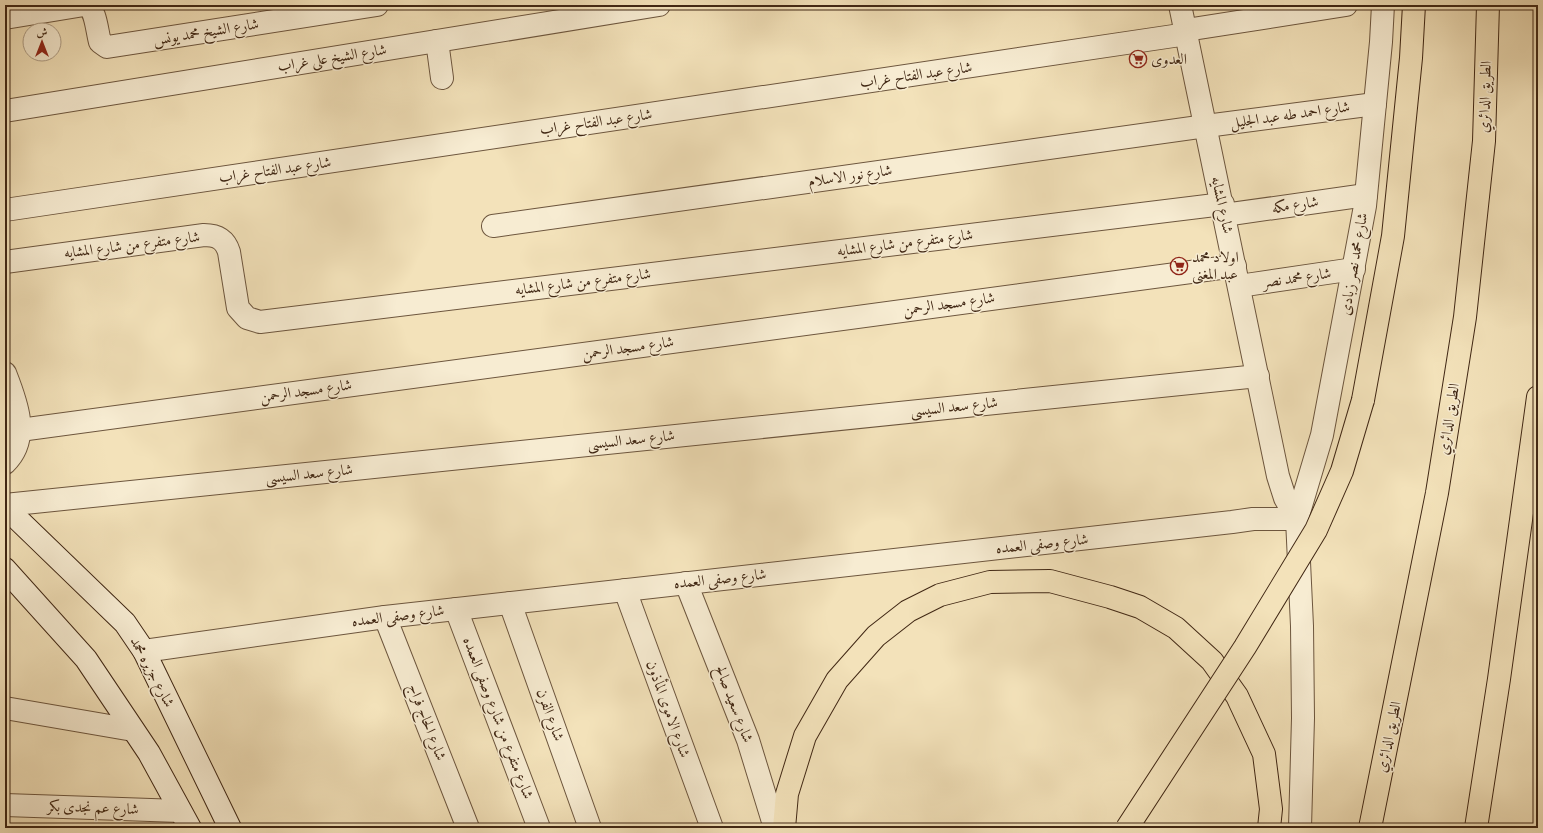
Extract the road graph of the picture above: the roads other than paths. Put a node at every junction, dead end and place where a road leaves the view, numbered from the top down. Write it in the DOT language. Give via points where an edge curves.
graph roads {
  1 [pos="85,5"];
  2 [pos="377,5"];
  3 [pos="659,5"];
  4 [pos="1180,5"];
  5 [pos="1346,5"];
  6 [pos="1383,5"];
  7 [pos="1414,5"];
  8 [pos="1488,5"];
  9 [pos="5,18"];
  10 [pos="1186,32"];
  11 [pos="437,41"];
  12 [pos="442,78"];
  13 [pos="1375,104"];
  14 [pos="5,111"];
  15 [pos="1206,126"];
  16 [pos="1366,195"];
  17 [pos="1224,209"];
  18 [pos="5,210"];
  19 [pos="493,226"];
  20 [pos="5,262"];
  21 [pos="1354,269"];
  22 [pos="1237,276"];
  23 [pos="5,373"];
  24 [pos="1258,376"];
  25 [pos="1538,397"];
  26 [pos="20,430"];
  27 [pos="5,463"];
  28 [pos="5,506"];
  29 [pos="1297,519"];
  30 [pos="5,569"];
  31 [pos="686,583"];
  32 [pos="625,590"];
  33 [pos="510,603"];
  34 [pos="456,609"];
  35 [pos="385,617"];
  36 [pos="144,651"];
  37 [pos="5,708"];
  38 [pos="133,730"];
  39 [pos="1375,801"];
  40 [pos="5,805"];
  41 [pos="185,819"];
  42 [pos="230,828"];
  43 [pos="468,828"];
  44 [pos="539,828"];
  45 [pos="590,828"];
  46 [pos="712,828"];
  47 [pos="775,828"];
  48 [pos="784,828"];
  49 [pos="1127,828"];
  50 [pos="1269,828"];
  51 [pos="1300,828"];
  52 [pos="1358,828"];
  53 [pos="1370,828"];
  54 [pos="1476,828"];
  1 -- 2 [label="street, شارع الشيخ محمد يونس" via="93,10 100,42 104,46 110,46"];
  1 -- 9 [label="street, شارع الشيخ محمد يونس"];
  3 -- 11 [label="street, شارع الشيخ على غراب"];
  4 -- 10 [label="street, شارع المشايه"];
  5 -- 10 [label="street, شارع عبد الفتاح غراب"];
  6 -- 13 [label="street, شارع محمد نصر زبادى"];
  7 -- 49 [label="highway, bridge" via="1393,236 1363,400 1342,471 1316,530 1245,646"];
  8 -- 39 [label="highway, الطريق الدائري" via="1484,141 1465,317 1437,493"];
  10 -- 15 [label="street, شارع المشايه"];
  10 -- 18 [label="street, شارع عبد الفتاح غراب"];
  11 -- 12 [label="street"];
  11 -- 14 [label="street, شارع الشيخ على غراب"];
  13 -- 15 [label="street, شارع احمد طه عبد الجليل"];
  13 -- 16 [label="street, شارع محمد نصر زبادى"];
  15 -- 17 [label="street, شارع المشايه"];
  15 -- 19 [label="street, شارع نور الاسلام"];
  16 -- 17 [label="street, شارع مكه"];
  16 -- 21 [label="street, شارع محمد نصر زبادى"];
  17 -- 20 [label="street, شارع متفرع من شارع المشايه" via="260,322 247,318 238,308 229,252 217,236 204,235"];
  17 -- 22 [label="street, شارع المشايه"];
  21 -- 22 [label="street, شارع محمد نصر"];
  21 -- 29 [label="street, شارع محمد نصر زبادى" via="1322,435"];
  22 -- 24 [label="street, شارع المشايه"];
  22 -- 26 [label="street, شارع مسجد الرحمن"];
  23 -- 26 [label="street" via="17,406"];
  24 -- 28 [label="street, شارع سعد السيسى"];
  24 -- 29 [label="street, شارع المشايه" via="1278,476 1285,498"];
  25 -- 54 [label="highway"];
  26 -- 27 [label="street" via="17,445"];
  28 -- 36 [label="street, شارع جزيره محمد" via="125,623"];
  29 -- 31 [label="street, شارع وصفى العمده" via="1253,519"];
  29 -- 51 [label="street" via="1303,718"];
  30 -- 38 [label="street" via="86,660"];
  31 -- 32 [label="street, شارع وصفى العمده"];
  31 -- 47 [label="street, شارع سعيد صالح" via="748,740"];
  32 -- 33 [label="street, شارع وصفى العمده"];
  32 -- 46 [label="street, شارع الاموى المأذون"];
  33 -- 34 [label="street, شارع وصفى العمده"];
  33 -- 45 [label="street, شارع الفرن"];
  34 -- 35 [label="street, شارع وصفى العمده"];
  34 -- 44 [label="street, شارع متفرع من شارع وصفى العمده"];
  35 -- 36 [label="street, شارع وصفى العمده"];
  35 -- 43 [label="street, شارع الحاج فراج"];
  36 -- 42 [label="street, شارع جزيره محمد"];
  37 -- 38 [label="street"];
  38 -- 41 [label="street" via="149,753"];
  39 -- 52 [label="highway"];
  39 -- 53 [label="highway, الطريق الدائري"];
  40 -- 41 [label="street, شارع عم نجدى بكر"];
  48 -- 50 [label="highway" via="787,794 805,736 837,680 876,636 908,611 940,595 990,582 1050,581 1110,596 1140,607 1176,628 1212,661 1236,696 1264,754 1272,809"];
}
